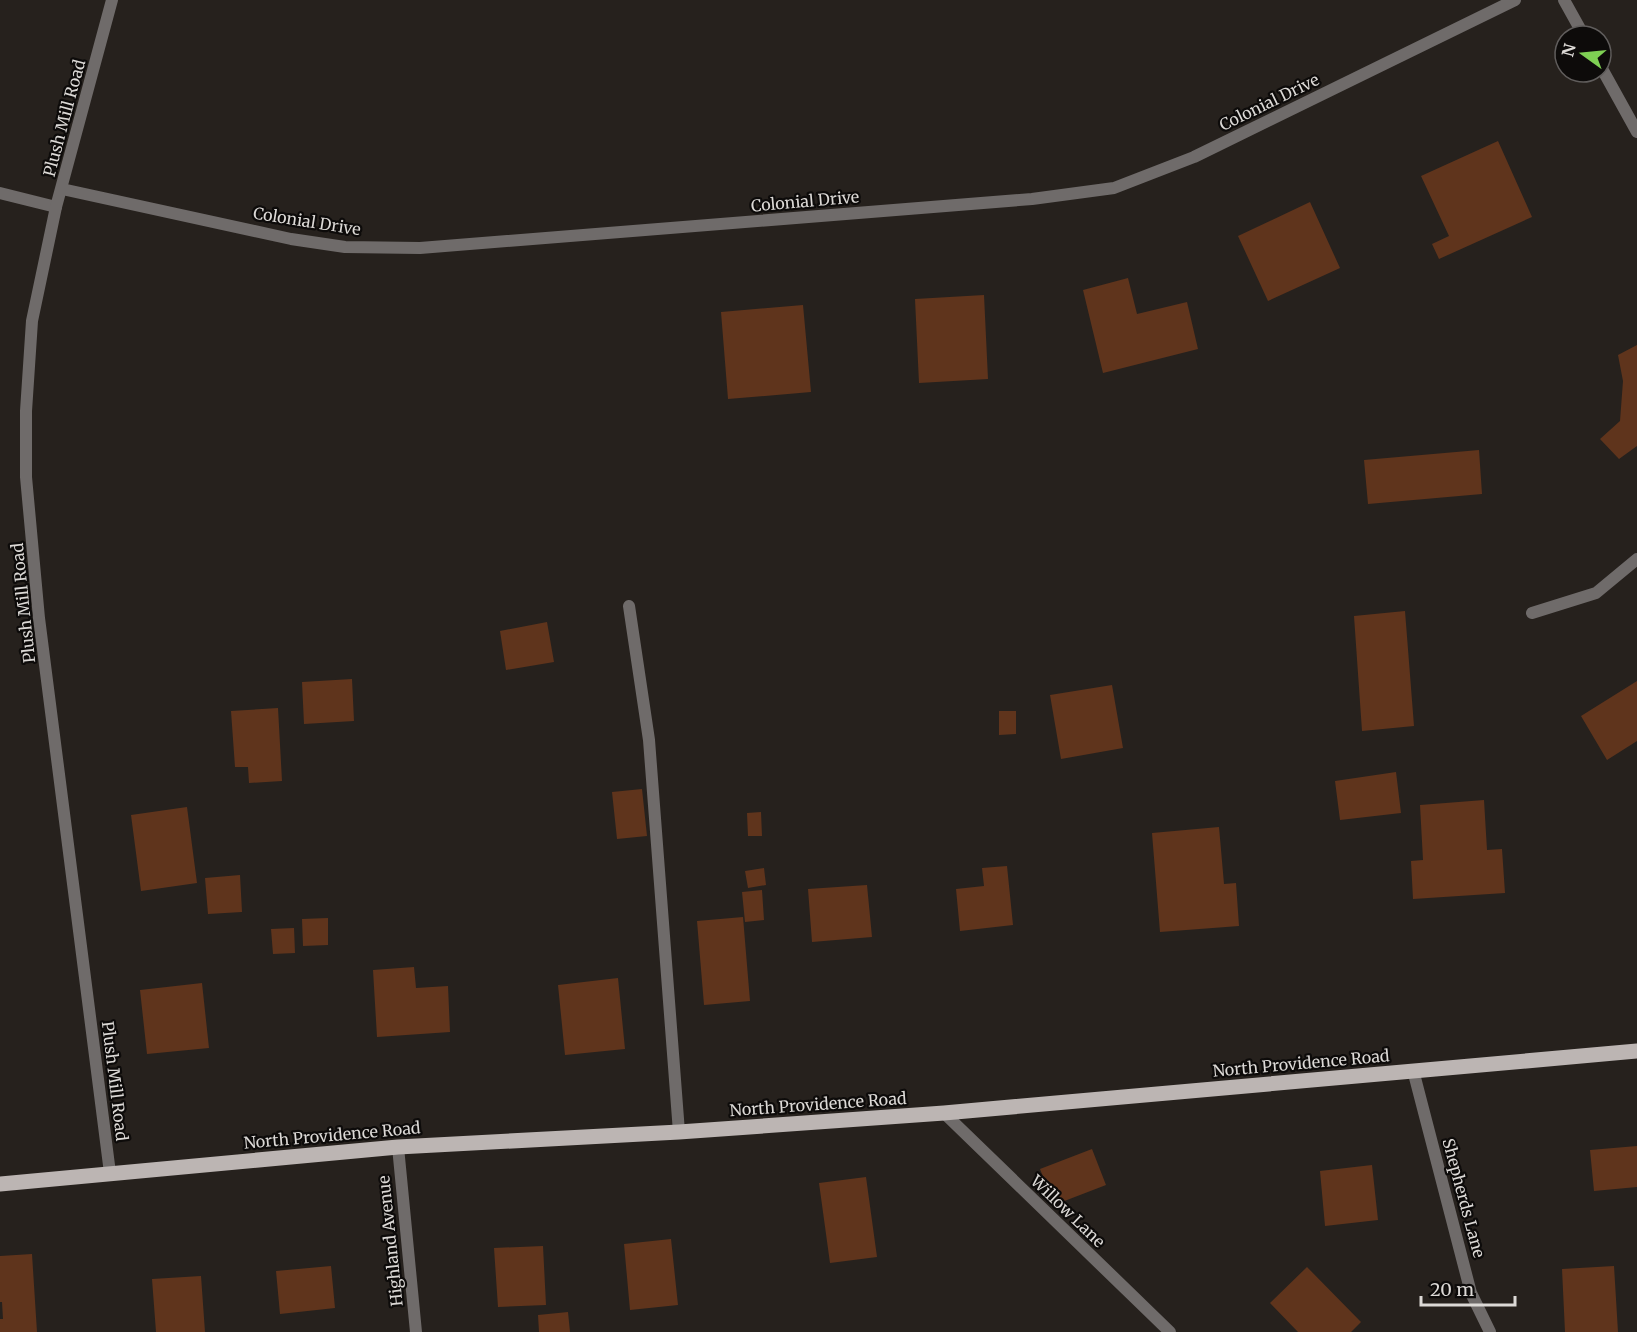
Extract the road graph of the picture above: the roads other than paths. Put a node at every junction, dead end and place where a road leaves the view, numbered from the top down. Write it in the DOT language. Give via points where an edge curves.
graph roads {
  1 [pos="112,0"];
  2 [pos="1515,0"];
  3 [pos="1564,0"];
  4 [pos="1577,24"];
  5 [pos="1610,84"];
  6 [pos="1637,132"];
  7 [pos="62,189"];
  8 [pos="0,193"];
  9 [pos="56,207"];
  10 [pos="1637,559"];
  11 [pos="629,606"];
  12 [pos="1532,613"];
  13 [pos="1637,1051"];
  14 [pos="1413,1070"];
  15 [pos="944,1113"];
  16 [pos="679,1132"];
  17 [pos="398,1147"];
  18 [pos="110,1173"];
  19 [pos="0,1184"];
  20 [pos="416,1332"];
  21 [pos="1170,1332"];
  22 [pos="1490,1332"];
  1 -- 7 [label="street, Plush Mill Road"];
  2 -- 7 [label="street, Colonial Drive" via="1194,158 1114,188 1032,199 420,248 345,247 291,239"];
  3 -- 4 [label="street"];
  5 -- 6 [label="street"];
  7 -- 9 [label="street, Plush Mill Road"];
  8 -- 9 [label="street"];
  9 -- 18 [label="street, Plush Mill Road" via="32,321 26,477 39,618"];
  10 -- 12 [label="street" via="1596,593"];
  11 -- 16 [label="street" via="649,740"];
  13 -- 14 [label="main road, North Providence Road"];
  14 -- 15 [label="main road, North Providence Road"];
  14 -- 22 [label="street, Shepherds Lane" via="1471,1293"];
  15 -- 16 [label="main road, North Providence Road"];
  15 -- 21 [label="street, Willow Lane"];
  16 -- 17 [label="main road, North Providence Road"];
  17 -- 18 [label="main road, North Providence Road"];
  17 -- 20 [label="street, Highland Avenue"];
  18 -- 19 [label="main road, North Providence Road"];
}
